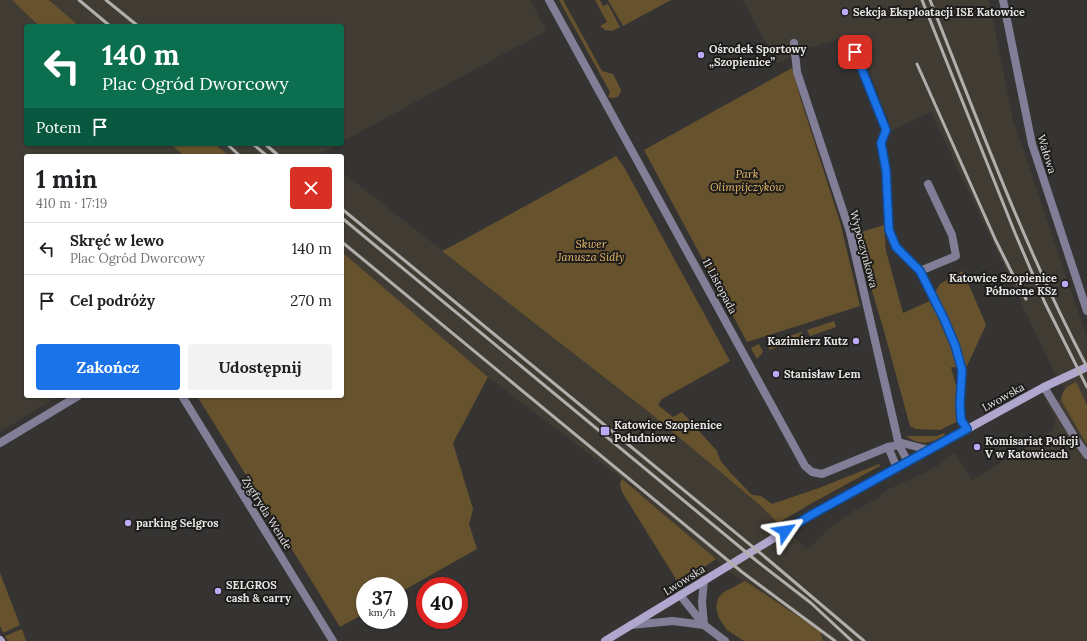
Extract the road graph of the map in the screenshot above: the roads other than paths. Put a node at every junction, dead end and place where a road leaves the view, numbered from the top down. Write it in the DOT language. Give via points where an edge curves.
graph roads {
  1 [pos="550,0"];
  2 [pos="1003,0"];
  3 [pos="794,43"];
  4 [pos="855,52"];
  5 [pos="928,184"];
  6 [pos="920,271"];
  7 [pos="1087,311"];
  8 [pos="1087,367"];
  9 [pos="1044,387"];
  10 [pos="75,398"];
  11 [pos="183,398"];
  12 [pos="967,429"];
  13 [pos="0,443"];
  14 [pos="907,443"];
  15 [pos="899,445"];
  16 [pos="888,447"];
  17 [pos="929,450"];
  18 [pos="1087,455"];
  19 [pos="911,460"];
  20 [pos="897,468"];
  21 [pos="785,531"];
  22 [pos="774,538"];
  23 [pos="704,580"];
  24 [pos="680,595"];
  25 [pos="632,625"];
  26 [pos="704,625"];
  27 [pos="333,641"];
  28 [pos="605,641"];
  29 [pos="725,641"];
  1 -- 16 [label="street, 11 Listopada" via="805,466 812,472 822,474"];
  2 -- 7 [label="street, Wałowa" via="1032,144"];
  3 -- 15 [label="street, Wypoczynkowa" via="797,72 850,232"];
  4 -- 6 [label="street" via="886,130 881,143 886,170 889,230 896,247"];
  5 -- 6 [label="street" via="952,235 956,256"];
  6 -- 12 [label="street" via="955,345 962,370 961,420"];
  8 -- 9 [label="street, Lwowska"];
  9 -- 12 [label="street, Lwowska"];
  9 -- 18 [label="street"];
  10 -- 13 [label="street"];
  11 -- 27 [label="street, Zygfryda Wende"];
  12 -- 17 [label="street, Lwowska"];
  14 -- 15 [label="street, 11 Listopada"];
  14 -- 17 [label="street"];
  14 -- 19 [label="street"];
  15 -- 16 [label="street, 11 Listopada"];
  15 -- 19 [label="street, Wypoczynkowa"];
  16 -- 20 [label="street"];
  17 -- 19 [label="street, Lwowska"];
  19 -- 20 [label="street, Lwowska"];
  20 -- 21 [label="street, Lwowska"];
  22 -- 23 [label="street, Lwowska"];
  23 -- 24 [label="street, Lwowska"];
  23 -- 26 [label="street"];
  24 -- 25 [label="street, Lwowska"];
  24 -- 26 [label="street"];
  25 -- 26 [label="street" via="673,621"];
  25 -- 28 [label="street, Lwowska"];
  26 -- 29 [label="street"];
}
